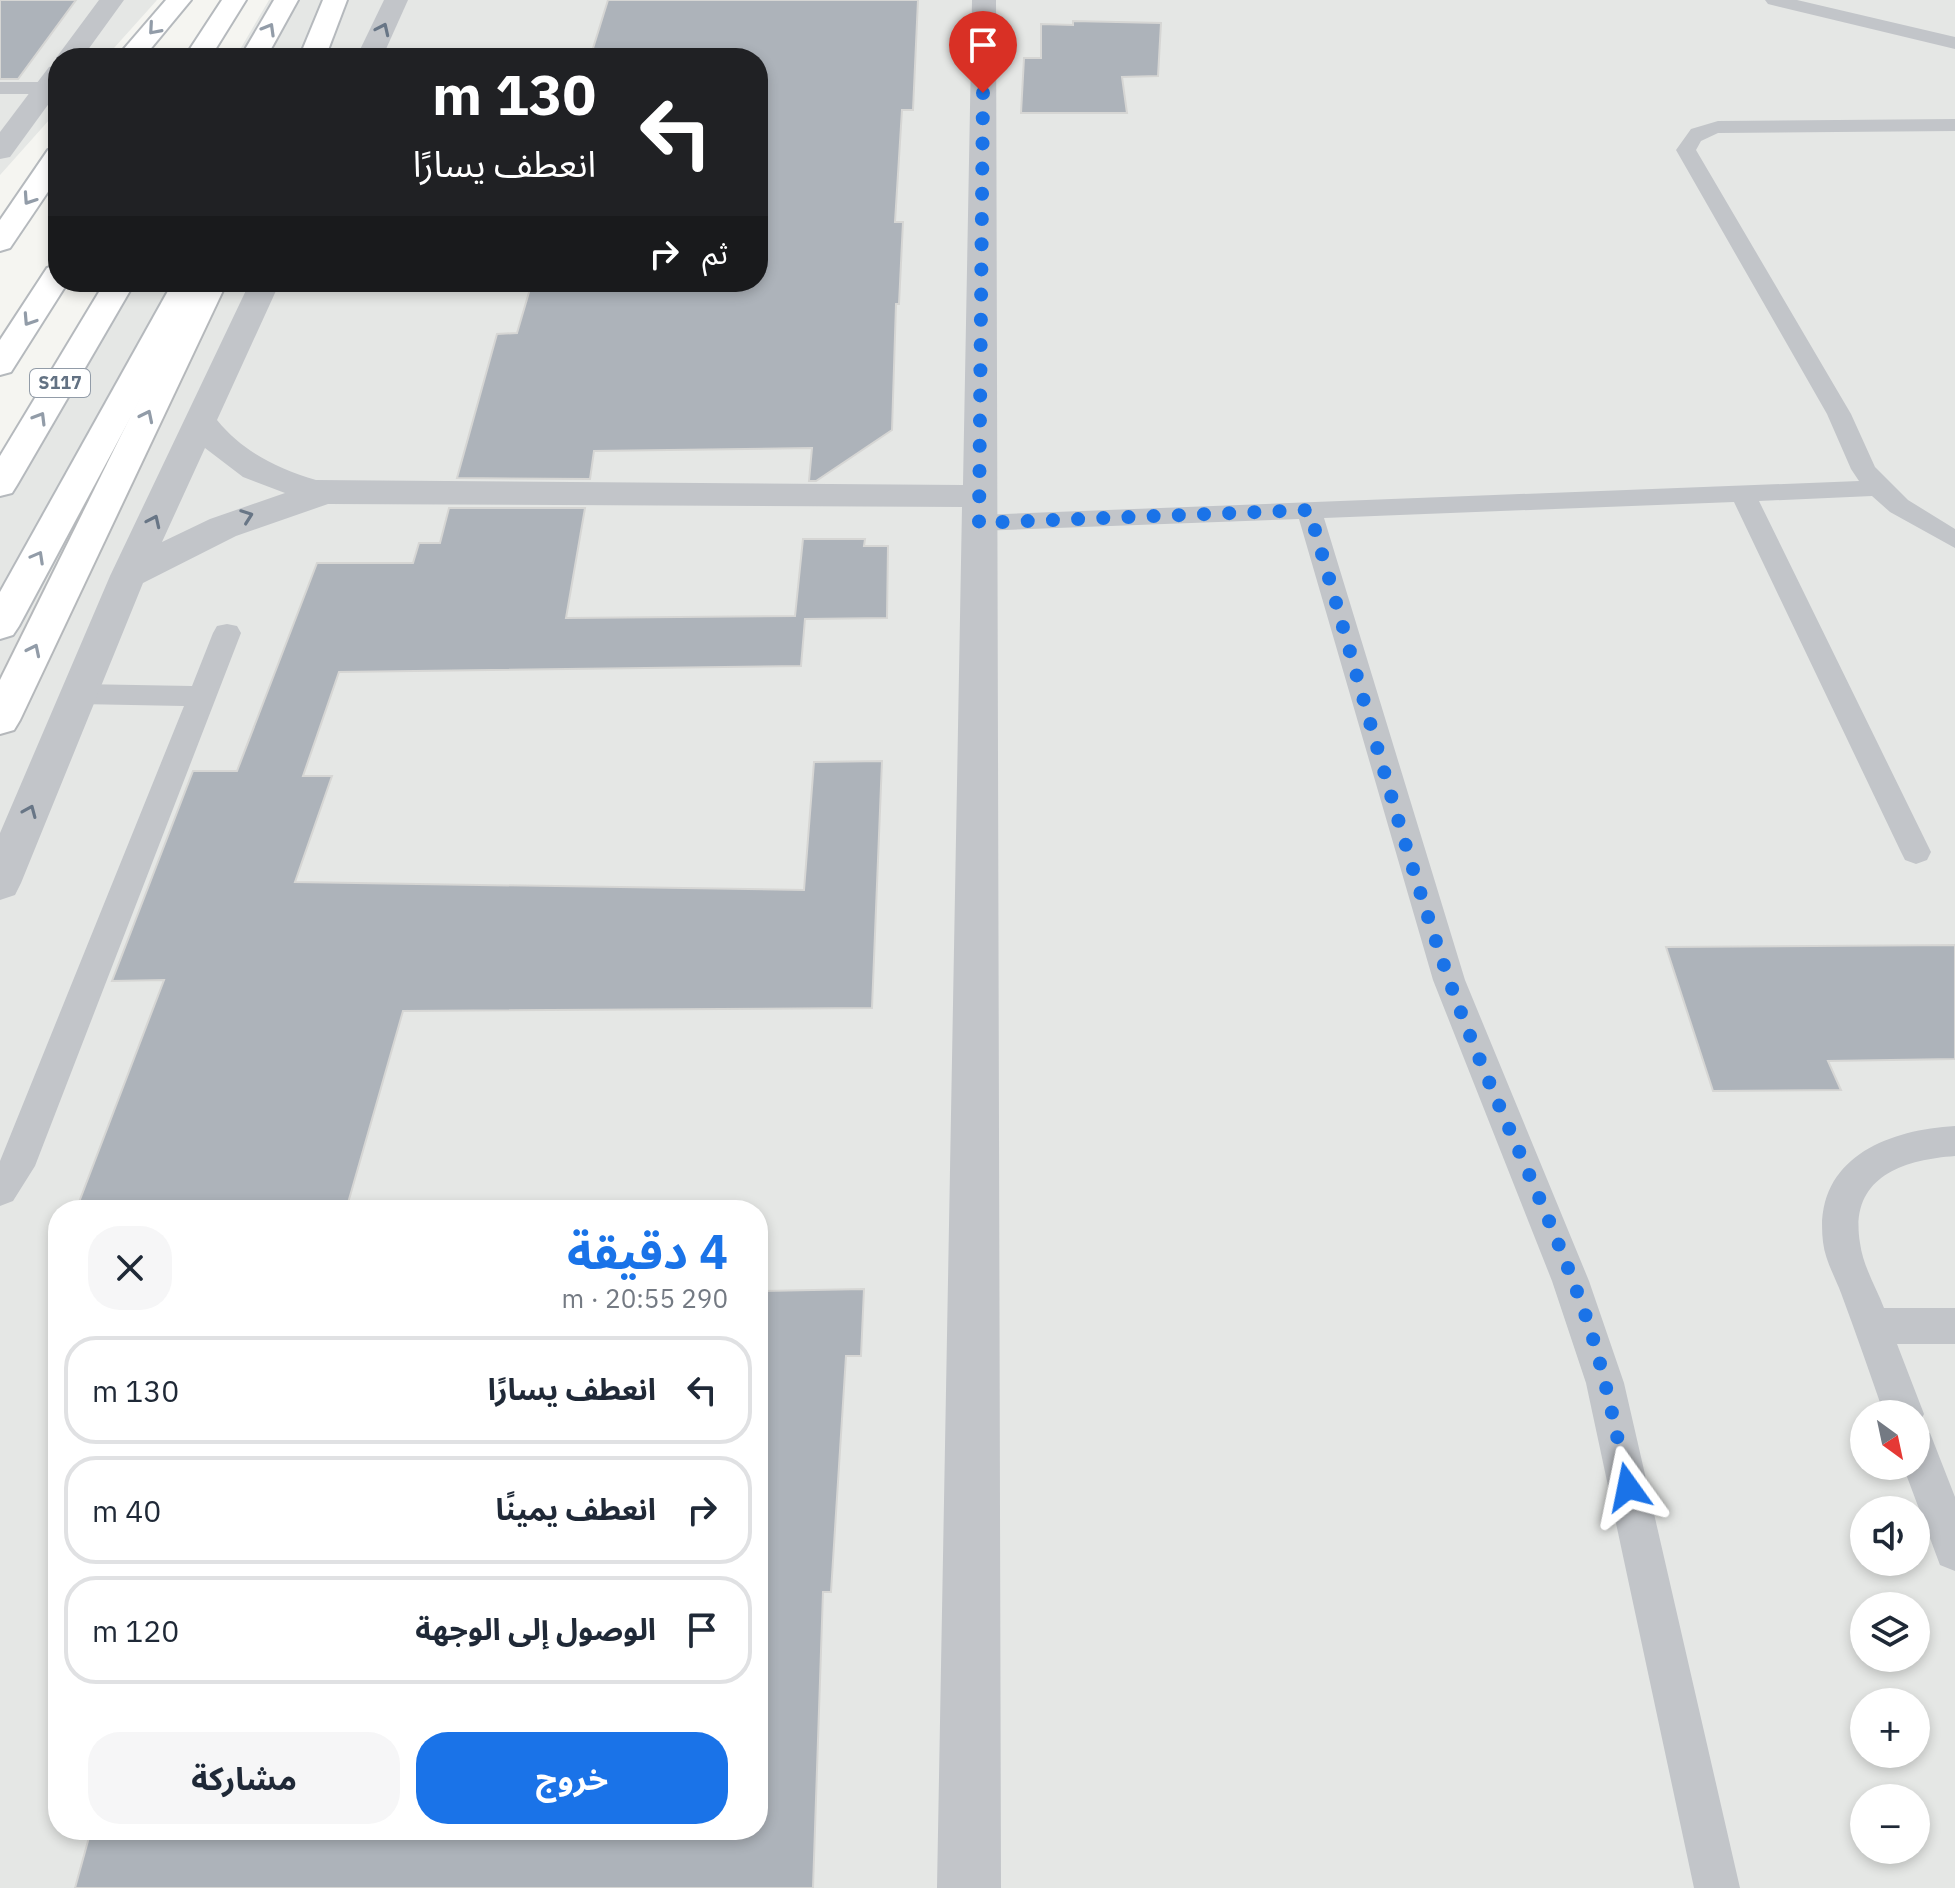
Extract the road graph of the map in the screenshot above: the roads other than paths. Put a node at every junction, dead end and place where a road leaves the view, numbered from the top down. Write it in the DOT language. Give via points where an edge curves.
graph roads {
  1 [pos="112,0"];
  2 [pos="179,0"];
  3 [pos="234,0"];
  4 [pos="286,0"];
  5 [pos="335,0"];
  6 [pos="396,0"];
  7 [pos="984,0"];
  8 [pos="1774,0"];
  9 [pos="1838,0"];
  10 [pos="1915,34"];
  11 [pos="1955,43"];
  12 [pos="76,48"];
  13 [pos="138,48"];
  14 [pos="203,48"];
  15 [pos="259,48"];
  16 [pos="316,48"];
  17 [pos="374,48"];
  18 [pos="48,82"];
  19 [pos="48,86"];
  20 [pos="0,88"];
  21 [pos="1955,125"];
  22 [pos="0,151"];
  23 [pos="48,171"];
  24 [pos="0,242"];
  25 [pos="48,290"];
  26 [pos="114,292"];
  27 [pos="183,292"];
  28 [pos="207,292"];
  29 [pos="260,292"];
  30 [pos="0,365"];
  31 [pos="200,421"];
  32 [pos="0,485"];
  33 [pos="1878,488"];
  34 [pos="325,493"];
  35 [pos="1743,493"];
  36 [pos="980,510"];
  37 [pos="1309,510"];
  38 [pos="1955,540"];
  39 [pos="128,576"];
  40 [pos="0,626"];
  41 [pos="227,633"];
  42 [pos="79,694"];
  43 [pos="202,696"];
  44 [pos="0,720"];
  45 [pos="1916,852"];
  46 [pos="0,883"];
  47 [pos="1955,1141"];
  48 [pos="0,1190"];
  49 [pos="1872,1326"];
  50 [pos="1955,1326"];
  51 [pos="1899,1400"];
  52 [pos="1928,1480"];
  53 [pos="1955,1550"];
  54 [pos="969,1888"];
  55 [pos="1717,1888"];
  1 -- 12 [label="street"];
  2 -- 13 [label="main road, one-way"];
  3 -- 14 [label="main road"];
  15 -- 4 [label="main road, one-way"];
  5 -- 16 [label="main road"];
  17 -- 6 [label="street, one-way"];
  7 -- 36 [label="street"];
  8 -- 10 [label="lane"];
  9 -- 10 [label="lane"];
  10 -- 11 [label="lane"];
  18 -- 20 [label="lane"];
  19 -- 22 [label="street"];
  21 -- 33 [label="lane" via="1733,126 1706,130 1688,141 1686,150"];
  23 -- 24 [label="main road, one-way"];
  25 -- 30 [label="main road, S117, one-way"];
  32 -- 26 [label="main road, S117, one-way"];
  40 -- 27 [label="main road, one-way"];
  44 -- 28 [label="main road, one-way"];
  29 -- 31 [label="street"];
  31 -- 34 [label="street" via="233,458 290,485"];
  39 -- 31 [label="street, one-way"];
  33 -- 35 [label="lane"];
  33 -- 38 [label="lane"];
  34 -- 36 [label="street"];
  39 -- 34 [label="street, one-way" via="222,525"];
  35 -- 37 [label="lane"];
  35 -- 45 [label="lane"];
  36 -- 37 [label="lane"];
  36 -- 54 [label="street"];
  37 -- 55 [label="lane" via="1449,980 1559,1244 1593,1342"];
  39 -- 42 [label="street"];
  41 -- 43 [label="lane"];
  42 -- 43 [label="lane"];
  46 -- 42 [label="street, one-way"];
  43 -- 48 [label="lane" via="17,1166"];
  47 -- 49 [label="lane" via="1892,1150 1861,1171 1843,1203 1841,1241"];
  49 -- 50 [label="lane"];
  49 -- 51 [label="lane"];
  52 -- 53 [label="lane"];
}
